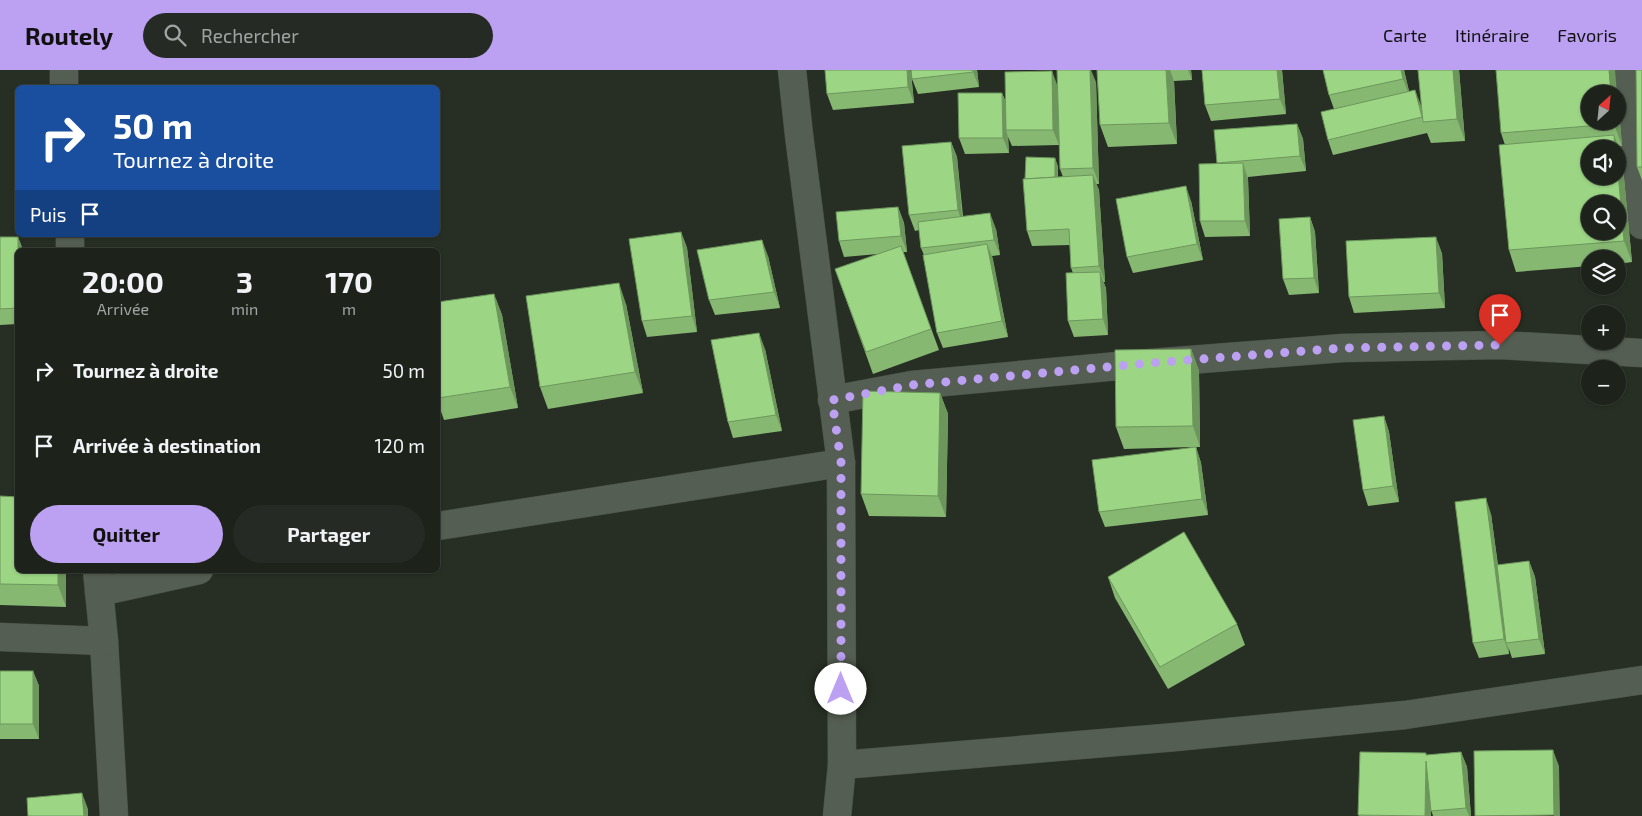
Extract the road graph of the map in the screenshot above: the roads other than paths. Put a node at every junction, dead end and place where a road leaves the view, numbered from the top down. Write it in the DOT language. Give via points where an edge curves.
graph roads {
  1 [pos="64,70"];
  2 [pos="792,70"];
  3 [pos="1627,70"];
  4 [pos="64,85"];
  5 [pos="1642,225"];
  6 [pos="1642,352"];
  7 [pos="832,400"];
  8 [pos="841,462"];
  9 [pos="440,526"];
  10 [pos="171,573"];
  11 [pos="98,581"];
  12 [pos="0,637"];
  13 [pos="104,641"];
  14 [pos="1642,680"];
  15 [pos="842,765"];
  16 [pos="114,816"];
  17 [pos="837,816"];
  1 -- 4 [label="street"];
  2 -- 7 [label="street"];
  3 -- 5 [label="street"];
  6 -- 7 [label="street" via="1500,345 1343,348 912,385"];
  7 -- 8 [label="street"];
  8 -- 9 [label="street"];
  8 -- 15 [label="street"];
  10 -- 11 [label="street"];
  11 -- 13 [label="street"];
  12 -- 13 [label="street"];
  13 -- 16 [label="street"];
  14 -- 15 [label="street" via="1405,714"];
  15 -- 17 [label="street"];
}
